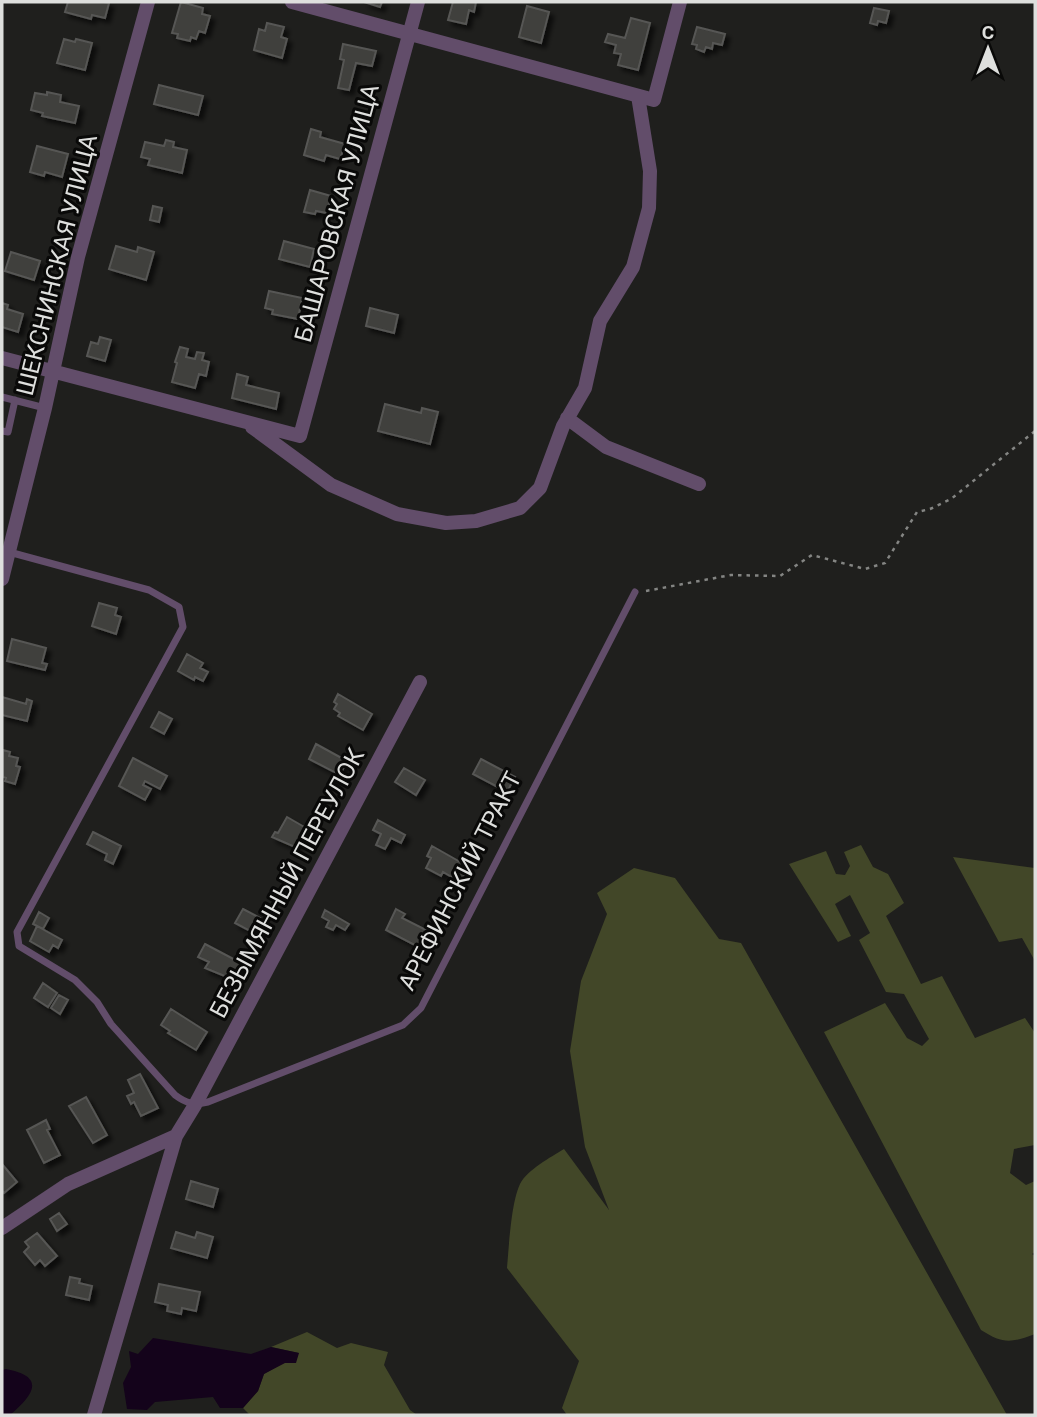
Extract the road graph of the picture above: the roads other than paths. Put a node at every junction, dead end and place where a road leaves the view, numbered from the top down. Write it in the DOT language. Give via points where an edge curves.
graph roads {
  1 [pos="148,2"];
  2 [pos="292,2"];
  3 [pos="418,2"];
  4 [pos="680,2"];
  5 [pos="409,34"];
  6 [pos="638,96"];
  7 [pos="2,358"];
  8 [pos="52,371"];
  9 [pos="2,397"];
  10 [pos="15,400"];
  11 [pos="45,408"];
  12 [pos="567,418"];
  13 [pos="244,422"];
  14 [pos="2,431"];
  15 [pos="699,484"];
  16 [pos="9,552"];
  17 [pos="2,579"];
  18 [pos="635,592"];
  19 [pos="420,682"];
  20 [pos="195,1105"];
  21 [pos="176,1136"];
  22 [pos="2,1228"];
  23 [pos="94,1415"];
  1 -- 8 [label="street, ШЕКСНИНСКАЯ УЛИЦА" via="78,257"];
  2 -- 5 [label="street"];
  3 -- 5 [label="street, БАШАРОВСКАЯ УЛИЦА"];
  4 -- 6 [label="street" via="654,100"];
  5 -- 6 [label="street"];
  5 -- 13 [label="street, БАШАРОВСКАЯ УЛИЦА" via="300,436"];
  6 -- 12 [label="street" via="650,171 649,208 633,267 600,321 585,388"];
  7 -- 8 [label="street"];
  8 -- 11 [label="street, ШЕКСНИНСКАЯ УЛИЦА"];
  8 -- 13 [label="street"];
  9 -- 10 [label="lane"];
  10 -- 11 [label="lane"];
  10 -- 14 [label="lane" via="8,432"];
  11 -- 16 [label="street, ШЕКСНИНСКАЯ УЛИЦА"];
  12 -- 13 [label="street" via="540,488 520,508 475,521 446,523 397,514 331,485"];
  12 -- 15 [label="street" via="606,447"];
  16 -- 17 [label="street, ШЕКСНИНСКАЯ УЛИЦА"];
  16 -- 20 [label="lane" via="149,590 179,607 183,627 17,932 19,946 75,980 175,1095"];
  18 -- 20 [label="lane, АРЕФИНСКИЙ ТРАКТ" via="421,1008 402,1025"];
  19 -- 20 [label="street, БЕЗЫМЯННЫЙ ПЕРЕУЛОК"];
  20 -- 21 [label="street, БЕЗЫМЯННЫЙ ПЕРЕУЛОК"];
  21 -- 22 [label="street" via="68,1184"];
  21 -- 23 [label="street, БЕЗЫМЯННЫЙ ПЕРЕУЛОК"];
}
